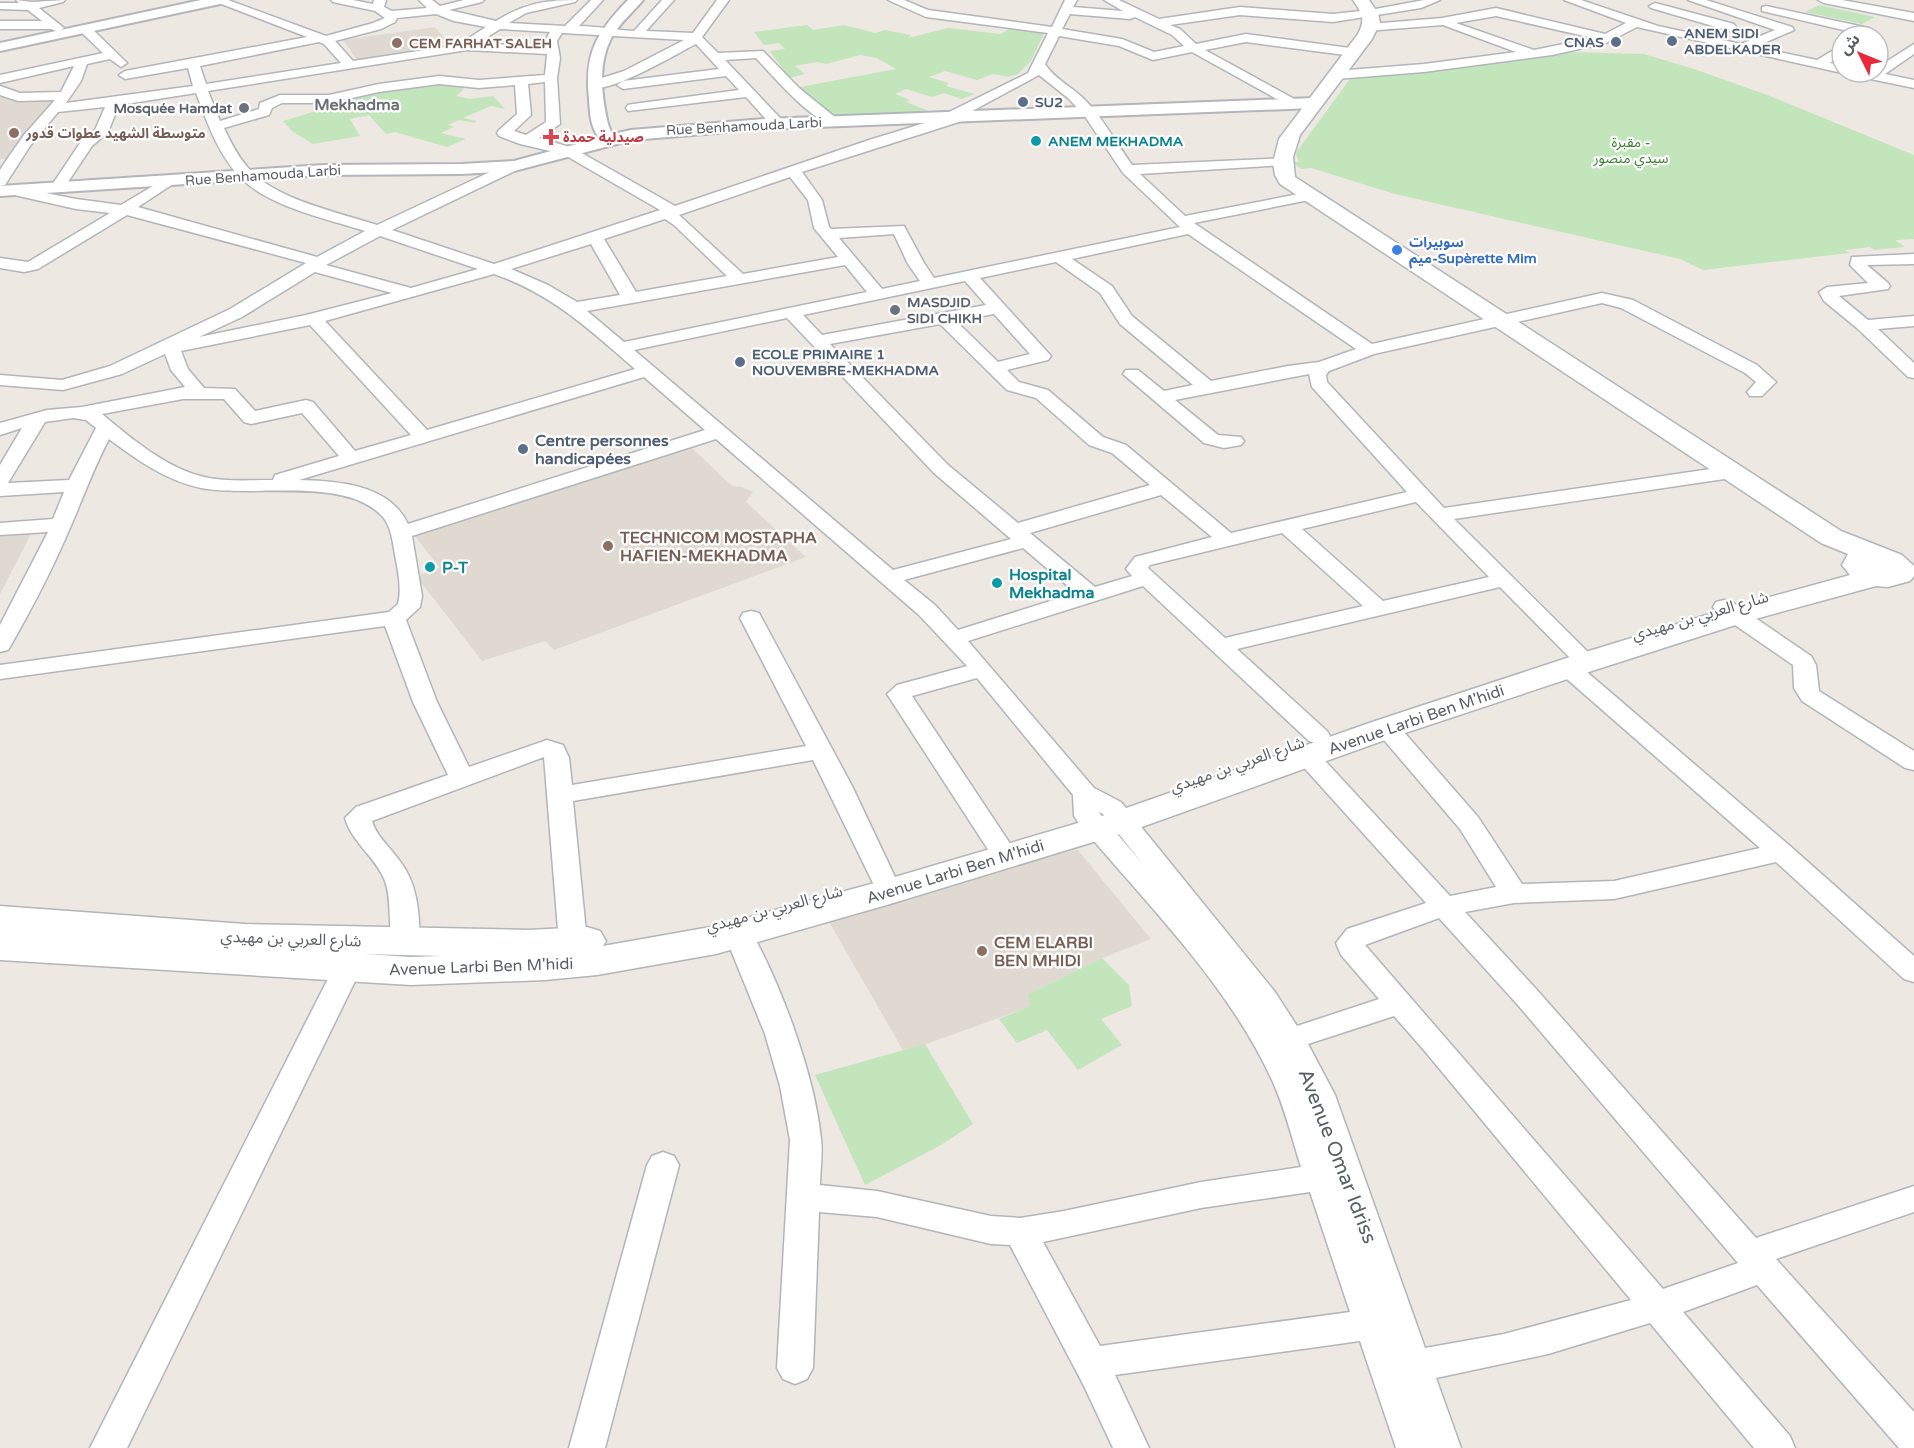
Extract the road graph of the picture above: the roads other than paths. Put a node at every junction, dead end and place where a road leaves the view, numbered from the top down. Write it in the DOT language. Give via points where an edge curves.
graph roads {
  1 [pos="59,0"];
  2 [pos="218,0"];
  3 [pos="337,0"];
  4 [pos="425,0"];
  5 [pos="478,0"];
  6 [pos="571,0"];
  7 [pos="597,0"];
  8 [pos="629,0"];
  9 [pos="636,0"];
  10 [pos="668,0"];
  11 [pos="723,0"];
  12 [pos="894,0"];
  13 [pos="1110,0"];
  14 [pos="1434,0"];
  15 [pos="1570,0"];
  16 [pos="1694,0"];
  17 [pos="1731,0"];
  18 [pos="1824,0"];
  19 [pos="1892,0"];
  20 [pos="1660,3"];
  21 [pos="27,4"];
  22 [pos="378,4"];
  23 [pos="1914,4"];
  24 [pos="1069,5"];
  25 [pos="1804,5"];
  26 [pos="0,6"];
  27 [pos="437,10"];
  28 [pos="1244,11"];
  29 [pos="1367,14"];
  30 [pos="1789,14"];
  31 [pos="1897,14"];
  32 [pos="390,15"];
  33 [pos="1143,16"];
  34 [pos="1914,17"];
  35 [pos="1622,18"];
  36 [pos="1186,20"];
  37 [pos="1442,22"];
  38 [pos="1157,23"];
  39 [pos="1636,23"];
  40 [pos="1881,24"];
  41 [pos="499,25"];
  42 [pos="1830,25"];
  43 [pos="0,26"];
  44 [pos="564,28"];
  45 [pos="60,29"];
  46 [pos="85,29"];
  47 [pos="605,31"];
  48 [pos="1057,32"];
  49 [pos="637,34"];
  50 [pos="1767,36"];
  51 [pos="697,38"];
  52 [pos="1246,38"];
  53 [pos="1606,38"];
  54 [pos="323,39"];
  55 [pos="1277,40"];
  56 [pos="0,47"];
  57 [pos="463,47"];
  58 [pos="1193,48"];
  59 [pos="1743,48"];
  60 [pos="1914,48"];
  61 [pos="553,51"];
  62 [pos="1353,52"];
  63 [pos="1533,54"];
  64 [pos="114,55"];
  65 [pos="715,57"];
  66 [pos="1830,57"];
  67 [pos="476,60"];
  68 [pos="81,61"];
  69 [pos="1896,61"];
  70 [pos="1819,64"];
  71 [pos="1914,64"];
  72 [pos="350,65"];
  73 [pos="1890,65"];
  74 [pos="1040,66"];
  75 [pos="1830,66"];
  76 [pos="459,69"];
  77 [pos="549,69"];
  78 [pos="729,72"];
  79 [pos="295,73"];
  80 [pos="1336,75"];
  81 [pos="196,76"];
  82 [pos="0,79"];
  83 [pos="784,79"];
  84 [pos="1890,79"];
  85 [pos="126,80"];
  86 [pos="447,80"];
  87 [pos="521,80"];
  88 [pos="621,81"];
  89 [pos="1914,84"];
  90 [pos="594,85"];
  91 [pos="0,90"];
  92 [pos="747,91"];
  93 [pos="794,91"];
  94 [pos="64,96"];
  95 [pos="323,99"];
  96 [pos="128,100"];
  97 [pos="113,103"];
  98 [pos="1304,104"];
  99 [pos="633,108"];
  100 [pos="53,110"];
  101 [pos="1089,112"];
  102 [pos="554,113"];
  103 [pos="524,115"];
  104 [pos="955,117"];
  105 [pos="831,122"];
  106 [pos="777,123"];
  107 [pos="217,126"];
  108 [pos="641,134"];
  109 [pos="617,138"];
  110 [pos="591,139"];
  111 [pos="525,141"];
  112 [pos="557,152"];
  113 [pos="6,161"];
  114 [pos="1283,161"];
  115 [pos="514,166"];
  116 [pos="461,169"];
  117 [pos="793,170"];
  118 [pos="1128,170"];
  119 [pos="246,175"];
  120 [pos="168,181"];
  121 [pos="0,182"];
  122 [pos="57,188"];
  123 [pos="465,188"];
  124 [pos="8,191"];
  125 [pos="1309,196"];
  126 [pos="126,211"];
  127 [pos="669,212"];
  128 [pos="1186,225"];
  129 [pos="380,230"];
  130 [pos="827,234"];
  131 [pos="594,237"];
  132 [pos="1059,257"];
  133 [pos="1914,259"];
  134 [pos="848,260"];
  135 [pos="0,263"];
  136 [pos="316,264"];
  137 [pos="494,268"];
  138 [pos="968,275"];
  139 [pos="739,279"];
  140 [pos="930,283"];
  141 [pos="410,292"];
  142 [pos="878,294"];
  143 [pos="632,299"];
  144 [pos="574,308"];
  145 [pos="997,308"];
  146 [pos="790,312"];
  147 [pos="944,318"];
  148 [pos="315,320"];
  149 [pos="1500,321"];
  150 [pos="1914,321"];
  151 [pos="1864,325"];
  152 [pos="817,341"];
  153 [pos="621,348"];
  154 [pos="166,349"];
  155 [pos="1369,350"];
  156 [pos="1322,367"];
  157 [pos="994,368"];
  158 [pos="116,370"];
  159 [pos="647,371"];
  160 [pos="1914,373"];
  161 [pos="1132,374"];
  162 [pos="0,380"];
  163 [pos="63,385"];
  164 [pos="1208,388"];
  165 [pos="1756,392"];
  166 [pos="187,394"];
  167 [pos="1162,397"];
  168 [pos="83,407"];
  169 [pos="37,419"];
  170 [pos="106,428"];
  171 [pos="0,429"];
  172 [pos="718,432"];
  173 [pos="423,437"];
  174 [pos="1234,441"];
  175 [pos="7,457"];
  176 [pos="351,458"];
  177 [pos="1731,472"];
  178 [pos="0,481"];
  179 [pos="77,485"];
  180 [pos="260,486"];
  181 [pos="1166,487"];
  182 [pos="0,490"];
  183 [pos="1422,495"];
  184 [pos="1439,515"];
  185 [pos="60,525"];
  186 [pos="1285,525"];
  187 [pos="0,528"];
  188 [pos="401,533"];
  189 [pos="1020,536"];
  190 [pos="1226,539"];
  191 [pos="1891,569"];
  192 [pos="889,577"];
  193 [pos="1147,578"];
  194 [pos="1503,580"];
  195 [pos="1092,596"];
  196 [pos="1379,609"];
  197 [pos="1731,611"];
  198 [pos="395,618"];
  199 [pos="751,618"];
  200 [pos="954,638"];
  201 [pos="0,645"];
  202 [pos="1220,646"];
  203 [pos="1577,660"];
  204 [pos="982,669"];
  205 [pos="0,672"];
  206 [pos="1501,684"];
  207 [pos="1387,728"];
  208 [pos="1312,746"];
  209 [pos="821,751"];
  210 [pos="1914,762"];
  211 [pos="462,779"];
  212 [pos="561,795"];
  213 [pos="1101,813"];
  214 [pos="998,845"];
  215 [pos="1781,852"];
  216 [pos="882,877"];
  217 [pos="1514,894"];
  218 [pos="1443,907"];
  219 [pos="0,919"];
  220 [pos="738,933"];
  221 [pos="406,942"];
  222 [pos="573,942"];
  223 [pos="0,946"];
  224 [pos="347,969"];
  225 [pos="1914,972"];
  226 [pos="1399,1003"];
  227 [pos="1290,1039"];
  228 [pos="663,1165"];
  229 [pos="1334,1175"];
  230 [pos="804,1197"];
  231 [pos="1911,1204"];
  232 [pos="1020,1232"];
  233 [pos="1757,1262"];
  234 [pos="1656,1306"];
  235 [pos="1371,1324"];
  236 [pos="1090,1363"];
  237 [pos="1415,1365"];
  238 [pos="795,1368"];
  239 [pos="1914,1438"];
  240 [pos="108,1448"];
  241 [pos="586,1448"];
  242 [pos="1131,1448"];
  243 [pos="1414,1448"];
  244 [pos="1443,1448"];
  245 [pos="1777,1448"];
  1 -- 21 [label="street"];
  2 -- 46 [label="street"];
  2 -- 54 [label="street"];
  3 -- 22 [label="street"];
  4 -- 27 [label="street"];
  5 -- 27 [label="street"];
  6 -- 41 [label="street" via="516,8"];
  7 -- 44 [label="street"];
  8 -- 47 [label="street"];
  9 -- 47 [label="street"];
  10 -- 49 [label="street"];
  11 -- 51 [label="street"];
  12 -- 48 [label="street" via="926,13"];
  13 -- 33 [label="street"];
  14 -- 29 [label="street"];
  15 -- 35 [label="street"];
  16 -- 17 [label="street"];
  16 -- 50 [label="street" via="1794,31"];
  17 -- 30 [label="street"];
  18 -- 31 [label="street"];
  19 -- 23 [label="street"];
  20 -- 35 [label="street"];
  20 -- 50 [label="street"];
  21 -- 26 [label="street"];
  21 -- 45 [label="street"];
  22 -- 32 [label="street"];
  24 -- 33 [label="street"];
  24 -- 48 [label="street"];
  25 -- 30 [label="street"];
  27 -- 32 [label="street"];
  27 -- 41 [label="street" via="464,21"];
  28 -- 29 [label="street" via="1328,18"];
  28 -- 36 [label="street"];
  28 -- 55 [label="street" via="1255,31"];
  29 -- 37 [label="street"];
  29 -- 62 [label="main road"];
  30 -- 42 [label="street"];
  31 -- 34 [label="street"];
  31 -- 40 [label="street"];
  32 -- 54 [label="street" via="392,19 382,25"];
  33 -- 38 [label="street"];
  35 -- 39 [label="street"];
  36 -- 38 [label="street"];
  36 -- 52 [label="street"];
  37 -- 53 [label="street" via="1496,12"];
  37 -- 63 [label="street"];
  38 -- 58 [label="street" via="1179,34"];
  39 -- 53 [label="street"];
  39 -- 59 [label="street"];
  41 -- 44 [label="street"];
  41 -- 57 [label="street"];
  43 -- 45 [label="street"];
  44 -- 47 [label="street"];
  44 -- 61 [label="street" via="551,41"];
  45 -- 46 [label="street"];
  45 -- 56 [label="street"];
  46 -- 64 [label="street"];
  47 -- 49 [label="street"];
  47 -- 90 [label="street" via="594,62"];
  47 -- 110 [label="street" via="589,51 585,72"];
  48 -- 58 [label="street" via="1122,43 1149,56"];
  48 -- 74 [label="street"];
  49 -- 51 [label="street"];
  50 -- 59 [label="street"];
  51 -- 65 [label="street"];
  51 -- 88 [label="street"];
  52 -- 55 [label="street"];
  52 -- 58 [label="street"];
  53 -- 63 [label="street"];
  54 -- 72 [label="street"];
  54 -- 81 [label="street" via="267,51"];
  55 -- 62 [label="street"];
  57 -- 61 [label="street"];
  57 -- 67 [label="street"];
  57 -- 72 [label="street"];
  58 -- 98 [label="street"];
  59 -- 70 [label="street"];
  60 -- 69 [label="street"];
  61 -- 77 [label="street"];
  62 -- 80 [label="main road"];
  63 -- 80 [label="street"];
  64 -- 68 [label="street"];
  64 -- 85 [label="street"];
  65 -- 78 [label="street"];
  65 -- 83 [label="street" via="759,54"];
  66 -- 70 [label="street"];
  68 -- 82 [label="street"];
  68 -- 94 [label="street"];
  69 -- 71 [label="street"];
  69 -- 73 [label="street"];
  70 -- 75 [label="street"];
  72 -- 79 [label="street"];
  74 -- 101 [label="street" via="1042,72"];
  74 -- 104 [label="street" via="1028,79"];
  76 -- 86 [label="street" via="443,73"];
  77 -- 87 [label="street"];
  77 -- 102 [label="street"];
  78 -- 88 [label="street"];
  78 -- 92 [label="street"];
  79 -- 81 [label="street" via="287,64"];
  79 -- 95 [label="street" via="304,81 303,89"];
  80 -- 98 [label="main road"];
  81 -- 85 [label="street"];
  81 -- 96 [label="street"];
  81 -- 107 [label="street"];
  83 -- 92 [label="street"];
  83 -- 93 [label="street"];
  84 -- 89 [label="street"];
  85 -- 96 [label="street"];
  86 -- 87 [label="street"];
  86 -- 95 [label="street"];
  87 -- 103 [label="street"];
  88 -- 90 [label="street"];
  88 -- 99 [label="street"];
  90 -- 109 [label="street" via="602,131"];
  91 -- 94 [label="street" via="18,96"];
  92 -- 93 [label="street"];
  92 -- 99 [label="street"];
  92 -- 106 [label="street"];
  93 -- 105 [label="street"];
  94 -- 100 [label="street"];
  95 -- 107 [label="street" via="280,99 265,106 264,112"];
  96 -- 97 [label="street"];
  97 -- 100 [label="street"];
  97 -- 122 [label="street" via="101,132 87,143"];
  98 -- 101 [label="street, Rue Benhamouda Larbi"];
  98 -- 114 [label="main road" via="1285,144"];
  99 -- 108 [label="street"];
  100 -- 113 [label="street"];
  101 -- 104 [label="street, Rue Benhamouda Larbi"];
  101 -- 118 [label="street"];
  102 -- 103 [label="street"];
  102 -- 111 [label="street" via="553,125"];
  103 -- 111 [label="street" via="503,132"];
  104 -- 105 [label="street, Rue Benhamouda Larbi"];
  104 -- 117 [label="street"];
  105 -- 106 [label="street, Rue Benhamouda Larbi"];
  106 -- 108 [label="street, Rue Benhamouda Larbi"];
  107 -- 119 [label="street"];
  108 -- 109 [label="street, Rue Benhamouda Larbi"];
  109 -- 110 [label="street, Rue Benhamouda Larbi"];
  110 -- 112 [label="street, Rue Benhamouda Larbi"];
  111 -- 112 [label="street"];
  112 -- 115 [label="street, Rue Benhamouda Larbi"];
  112 -- 127 [label="street"];
  113 -- 121 [label="street"];
  114 -- 118 [label="street"];
  114 -- 125 [label="main road" via="1287,180"];
  115 -- 116 [label="street, Rue Benhamouda Larbi"];
  115 -- 123 [label="street"];
  116 -- 119 [label="street, Rue Benhamouda Larbi"];
  116 -- 123 [label="street" via="473,178"];
  117 -- 127 [label="street"];
  117 -- 130 [label="street" via="815,200 819,222"];
  118 -- 128 [label="street"];
  119 -- 120 [label="street, Rue Benhamouda Larbi"];
  119 -- 129 [label="street" via="288,199"];
  120 -- 122 [label="street, Rue Benhamouda Larbi"];
  120 -- 126 [label="street"];
  122 -- 124 [label="street, Rue Benhamouda Larbi"];
  123 -- 129 [label="street"];
  124 -- 126 [label="street"];
  125 -- 128 [label="street"];
  125 -- 149 [label="main road"];
  126 -- 135 [label="street" via="32,266"];
  126 -- 136 [label="street" via="179,222"];
  127 -- 131 [label="street"];
  127 -- 139 [label="street"];
  128 -- 132 [label="street"];
  128 -- 155 [label="street"];
  129 -- 136 [label="street"];
  129 -- 137 [label="street"];
  130 -- 134 [label="street"];
  130 -- 140 [label="street" via="898,229 915,264"];
  131 -- 137 [label="street"];
  131 -- 143 [label="street"];
  132 -- 138 [label="street"];
  132 -- 164 [label="street" via="1106,290 1126,320"];
  133 -- 151 [label="street" via="1858,260 1858,265 1882,286 1827,292"];
  134 -- 139 [label="street"];
  134 -- 142 [label="street"];
  136 -- 141 [label="street"];
  136 -- 154 [label="street" via="236,313"];
  137 -- 141 [label="street"];
  137 -- 144 [label="street" via="542,288"];
  138 -- 140 [label="street"];
  138 -- 145 [label="street"];
  139 -- 143 [label="street"];
  140 -- 142 [label="street"];
  141 -- 148 [label="street"];
  142 -- 146 [label="street"];
  143 -- 144 [label="street"];
  144 -- 153 [label="street"];
  145 -- 147 [label="street"];
  145 -- 157 [label="street" via="1042,356"];
  146 -- 152 [label="street"];
  146 -- 153 [label="street"];
  147 -- 152 [label="street"];
  147 -- 157 [label="street"];
  148 -- 154 [label="street"];
  148 -- 173 [label="street"];
  149 -- 155 [label="street"];
  149 -- 165 [label="street" via="1590,300 1615,300 1766,379 1766,385"];
  149 -- 177 [label="main road"];
  150 -- 151 [label="street"];
  151 -- 160 [label="street"];
  152 -- 189 [label="street" via="941,469"];
  153 -- 159 [label="street"];
  154 -- 158 [label="street"];
  154 -- 166 [label="street" via="195,388"];
  155 -- 156 [label="street"];
  156 -- 164 [label="street"];
  156 -- 183 [label="street" via="1318,383"];
  157 -- 181 [label="street" via="1018,389 1042,394 1095,441 1119,449"];
  158 -- 163 [label="street"];
  158 -- 168 [label="street"];
  159 -- 172 [label="street"];
  159 -- 173 [label="street"];
  161 -- 167 [label="street"];
  162 -- 163 [label="street"];
  163 -- 168 [label="street"];
  164 -- 167 [label="street"];
  166 -- 168 [label="street"];
  166 -- 176 [label="street" via="229,393 251,418 306,406"];
  167 -- 174 [label="street" via="1211,439"];
  168 -- 169 [label="street"];
  168 -- 170 [label="street"];
  169 -- 171 [label="street"];
  169 -- 175 [label="street"];
  170 -- 179 [label="street"];
  170 -- 180 [label="street" via="145,456 184,476 209,484"];
  172 -- 188 [label="street"];
  172 -- 192 [label="street"];
  173 -- 176 [label="street"];
  175 -- 178 [label="street"];
  176 -- 180 [label="street"];
  177 -- 184 [label="street"];
  177 -- 191 [label="main road" via="1831,537"];
  179 -- 182 [label="street"];
  179 -- 185 [label="street"];
  180 -- 188 [label="street" via="328,488 359,494 390,510"];
  181 -- 189 [label="street"];
  181 -- 190 [label="street"];
  183 -- 184 [label="street"];
  183 -- 186 [label="street"];
  184 -- 194 [label="street"];
  185 -- 187 [label="street"];
  185 -- 201 [label="street"];
  186 -- 190 [label="street"];
  186 -- 196 [label="street"];
  188 -- 198 [label="street" via="411,596 409,607"];
  189 -- 192 [label="street"];
  189 -- 195 [label="street"];
  190 -- 193 [label="street" via="1142,561 1137,569"];
  191 -- 197 [label="main road, Avenue Larbi Ben M'hidi"];
  192 -- 200 [label="street"];
  193 -- 195 [label="street"];
  193 -- 202 [label="street"];
  194 -- 196 [label="street"];
  194 -- 203 [label="street"];
  195 -- 200 [label="street"];
  196 -- 202 [label="street"];
  197 -- 203 [label="main road, Avenue Larbi Ben M'hidi"];
  197 -- 210 [label="street" via="1803,661 1804,686 1810,696"];
  198 -- 205 [label="street"];
  198 -- 211 [label="street" via="425,702"];
  199 -- 209 [label="street"];
  200 -- 204 [label="street"];
  202 -- 208 [label="street"];
  203 -- 206 [label="main road, Avenue Larbi Ben M'hidi"];
  203 -- 215 [label="street"];
  204 -- 213 [label="street"];
  204 -- 214 [label="street" via="899,694"];
  206 -- 207 [label="main road, Avenue Larbi Ben M'hidi"];
  206 -- 208 [label="main road, شارع العربي بن مهيدي"];
  207 -- 208 [label="main road, Avenue Larbi Ben M'hidi"];
  207 -- 217 [label="street" via="1465,817"];
  208 -- 213 [label="main road, Avenue Larbi Ben M'hidi"];
  208 -- 218 [label="street"];
  209 -- 212 [label="street"];
  209 -- 216 [label="street"];
  211 -- 212 [label="street" via="551,748 557,758"];
  211 -- 221 [label="street" via="358,818 401,888"];
  212 -- 222 [label="street"];
  213 -- 214 [label="main road, شارع العربي بن مهيدي"];
  213 -- 220 [label="main road, Avenue Larbi Ben M'hidi" via="867,898"];
  213 -- 227 [label="street, Avenue Omar Idriss" via="1244,970"];
  213 -- 229 [label="street" via="1252,1018"];
  214 -- 216 [label="main road, شارع العربي بن مهيدي"];
  215 -- 217 [label="street" via="1614,890"];
  215 -- 225 [label="street"];
  216 -- 222 [label="main road, شارع العربي بن مهيدي" via="700,928"];
  217 -- 218 [label="street"];
  218 -- 226 [label="street" via="1357,936 1350,943 1350,948"];
  218 -- 233 [label="street" via="1527,997"];
  219 -- 221 [label="main road, شارع العربي بن مهيدي" via="245,938"];
  220 -- 224 [label="main road, Avenue Larbi Ben M'hidi" via="643,953 545,966 411,972"];
  220 -- 230 [label="street" via="773,1011 801,1107 807,1140"];
  221 -- 222 [label="main road, شارع العربي بن مهيدي"];
  223 -- 224 [label="main road, Avenue Larbi Ben M'hidi"];
  224 -- 240 [label="street"];
  226 -- 227 [label="street"];
  226 -- 234 [label="street"];
  227 -- 229 [label="street, Avenue Omar Idriss" via="1320,1095"];
  228 -- 241 [label="street"];
  229 -- 232 [label="street" via="1201,1195"];
  229 -- 235 [label="street"];
  229 -- 237 [label="street, Avenue Omar Idriss"];
  230 -- 232 [label="street" via="877,1204 991,1230"];
  230 -- 238 [label="street"];
  231 -- 233 [label="street"];
  232 -- 236 [label="street"];
  233 -- 234 [label="street"];
  233 -- 239 [label="street"];
  234 -- 237 [label="street" via="1556,1338 1458,1360"];
  234 -- 245 [label="street"];
  235 -- 236 [label="street"];
  235 -- 243 [label="street"];
  236 -- 242 [label="street"];
  237 -- 244 [label="street, Avenue Omar Idriss"];
}
